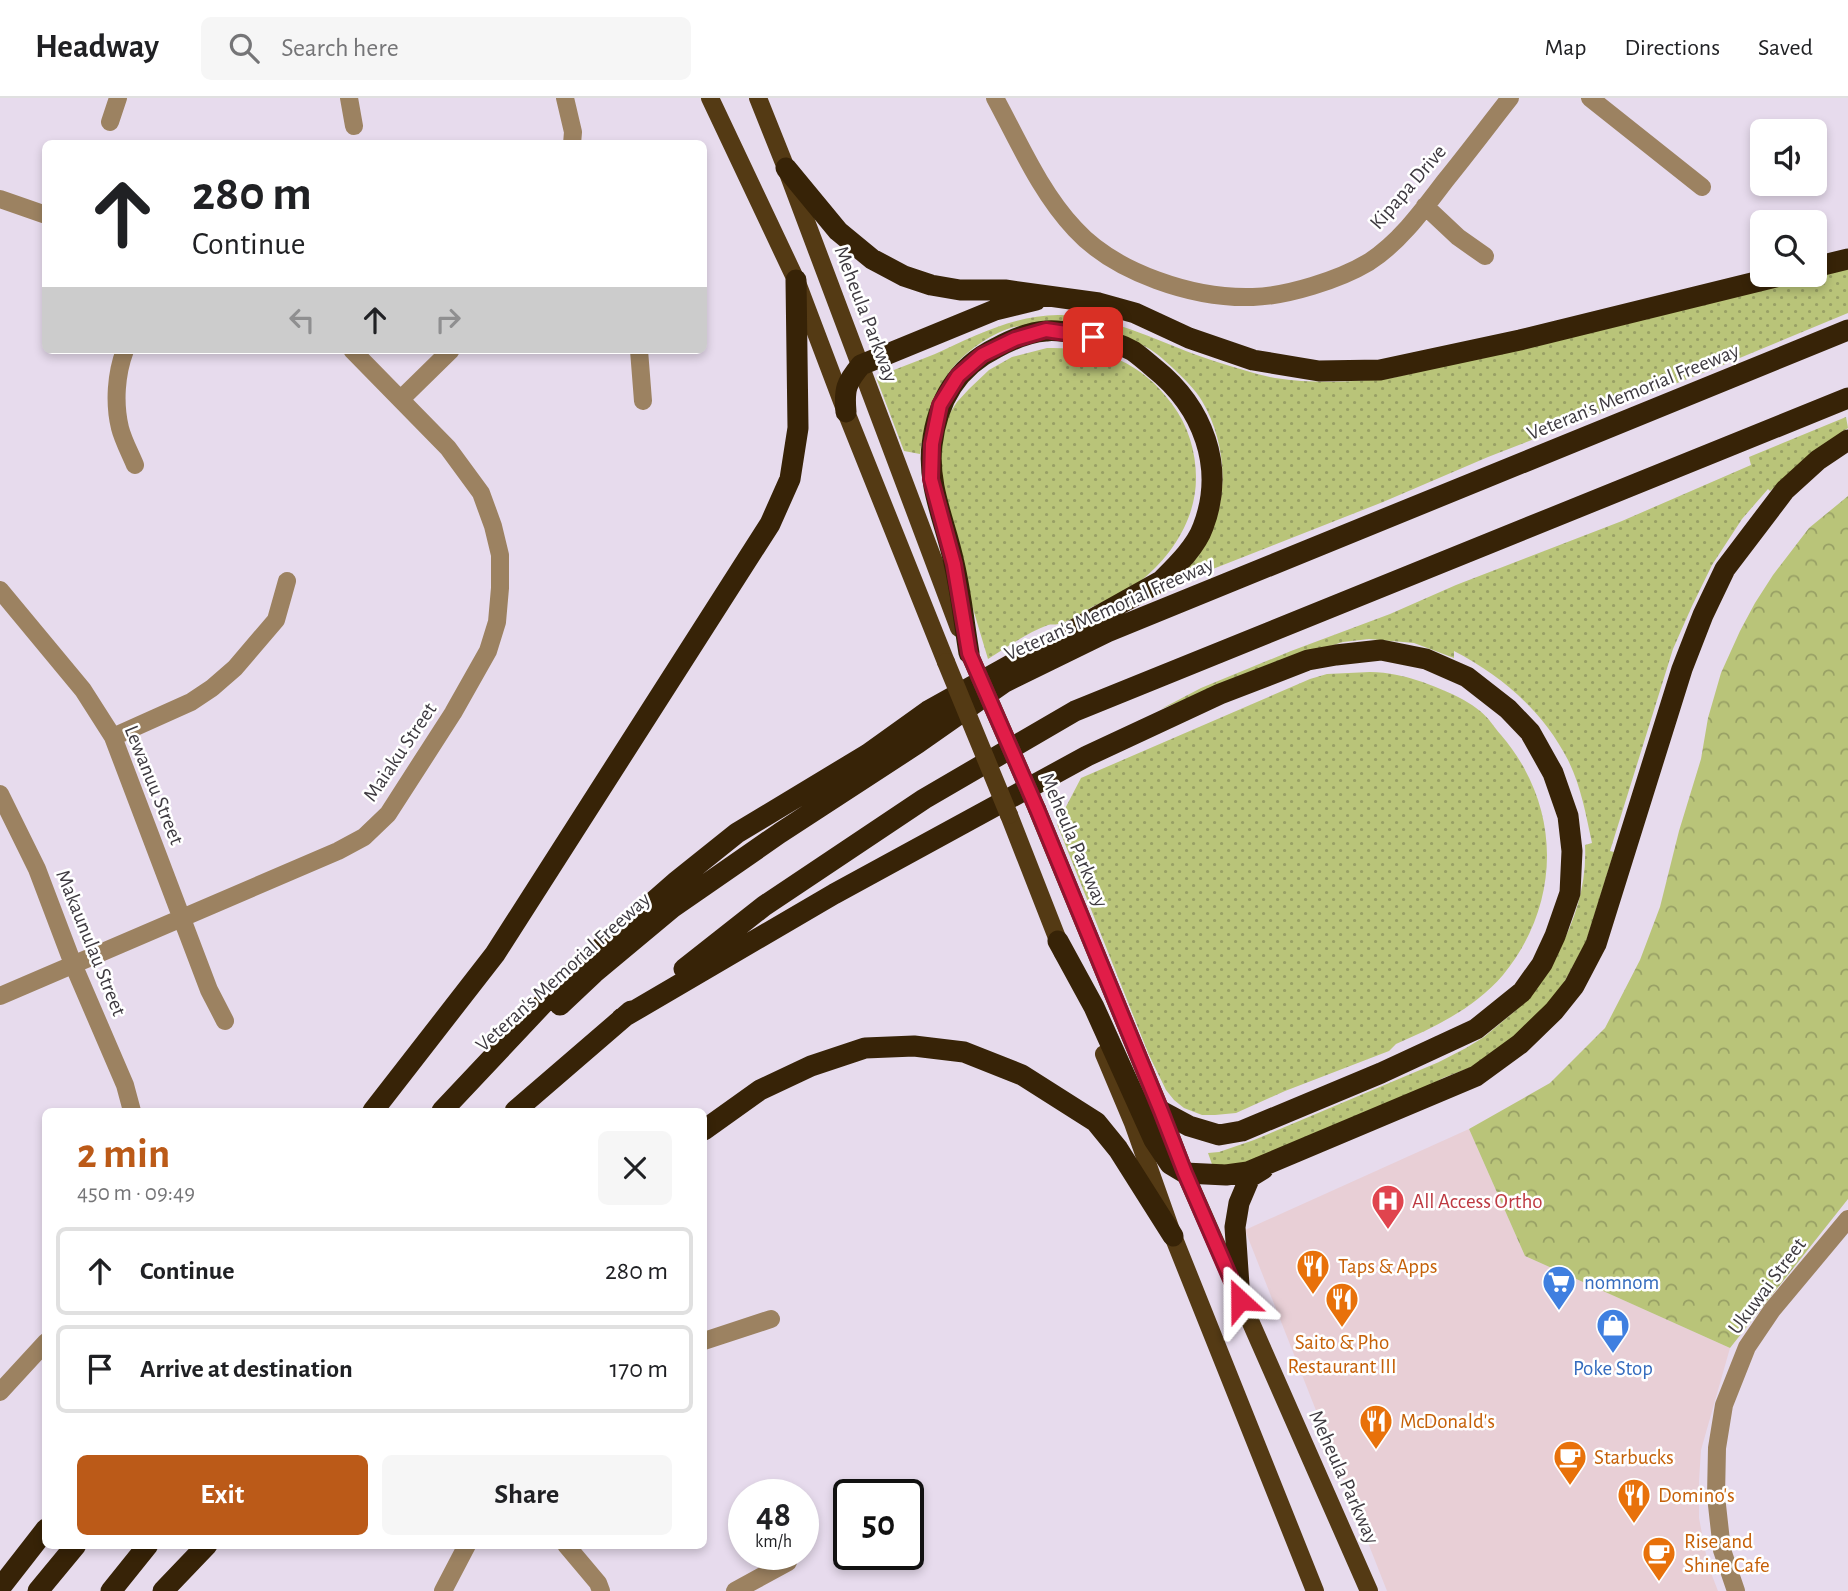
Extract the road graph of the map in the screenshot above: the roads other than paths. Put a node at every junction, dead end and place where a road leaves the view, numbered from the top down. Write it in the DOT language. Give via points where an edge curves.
graph roads {
  1 [pos="118,98"];
  2 [pos="349,98"];
  3 [pos="565,98"];
  4 [pos="710,98"];
  5 [pos="758,98"];
  6 [pos="995,98"];
  7 [pos="1510,98"];
  8 [pos="1590,98"];
  9 [pos="110,122"];
  10 [pos="354,125"];
  11 [pos="572,140"];
  12 [pos="786,167"];
  13 [pos="1702,187"];
  14 [pos="0,199"];
  15 [pos="1425,206"];
  16 [pos="42,214"];
  17 [pos="1485,256"];
  18 [pos="1848,259"];
  19 [pos="1827,264"];
  20 [pos="796,280"];
  21 [pos="1750,283"];
  22 [pos="1069,299"];
  23 [pos="1848,330"];
  24 [pos="124,354"];
  25 [pos="356,354"];
  26 [pos="447,354"];
  27 [pos="639,354"];
  28 [pos="861,365"];
  29 [pos="1848,398"];
  30 [pos="401,399"];
  31 [pos="643,401"];
  32 [pos="846,412"];
  33 [pos="1848,440"];
  34 [pos="135,465"];
  35 [pos="286,581"];
  36 [pos="0,590"];
  37 [pos="969,653"];
  38 [pos="113,737"];
  39 [pos="0,794"];
  40 [pos="182,917"];
  41 [pos="1058,941"];
  42 [pos="73,964"];
  43 [pos="0,996"];
  44 [pos="622,1018"];
  45 [pos="225,1021"];
  46 [pos="131,1108"];
  47 [pos="375,1108"];
  48 [pos="447,1108"];
  49 [pos="447,1108"];
  50 [pos="518,1108"];
  51 [pos="1161,1111"];
  52 [pos="707,1128"];
  53 [pos="1271,1164"];
  54 [pos="1185,1173"];
  55 [pos="1848,1219"];
  56 [pos="1173,1236"];
  57 [pos="1240,1300"];
  58 [pos="771,1319"];
  59 [pos="707,1340"];
  60 [pos="42,1346"];
  61 [pos="0,1392"];
  62 [pos="42,1535"];
  63 [pos="73,1549"];
  64 [pos="145,1549"];
  65 [pos="202,1549"];
  66 [pos="465,1549"];
  67 [pos="569,1549"];
  68 [pos="773,1570"];
  69 [pos="0,1588"];
  70 [pos="37,1591"];
  71 [pos="111,1591"];
  72 [pos="163,1591"];
  73 [pos="443,1591"];
  74 [pos="601,1591"];
  75 [pos="735,1591"];
  76 [pos="1315,1591"];
  77 [pos="1369,1591"];
  78 [pos="1736,1591"];
  1 -- 9 [label="street"];
  2 -- 10 [label="street"];
  3 -- 11 [label="street"];
  4 -- 20 [label="main road"];
  5 -- 12 [label="main road, Meheula Parkway"];
  6 -- 15 [label="street, Kipapa Drive" via="1055,205 1075,229 1094,247 1172,287 1253,297 1300,290 1368,262"];
  7 -- 15 [label="street, Kipapa Drive"];
  8 -- 13 [label="street"];
  12 -- 22 [label="highway" via="838,231 872,259 904,276 960,290 1005,290"];
  12 -- 28 [label="main road, Meheula Parkway"];
  14 -- 16 [label="street"];
  15 -- 17 [label="street"];
  18 -- 19 [label="highway"];
  20 -- 32 [label="main road"];
  20 -- 47 [label="highway" via="798,428 790,478 770,524 495,954"];
  21 -- 22 [label="highway" via="1380,370 1319,371 1253,360 1135,313"];
  22 -- 28 [label="highway" via="1034,300 995,310"];
  23 -- 48 [label="highway, Veteran's Memorial Freeway" via="1107,632 1005,682 672,908"];
  24 -- 34 [label="street" via="116,394 120,428"];
  25 -- 30 [label="street, Maiaku Street"];
  26 -- 30 [label="street"];
  27 -- 31 [label="street"];
  28 -- 32 [label="highway" via="844,393"];
  28 -- 37 [label="main road, Meheula Parkway"];
  29 -- 44 [label="highway" via="1076,711 924,799 764,906"];
  30 -- 40 [label="street, Maiaku Street" via="448,448 481,493 494,526 500,588 488,651 388,814 363,837"];
  32 -- 41 [label="main road, bridge"];
  33 -- 53 [label="highway" via="1785,490 1725,569 1682,669 1596,944 1574,986 1520,1044 1476,1076"];
  35 -- 38 [label="street" via="276,620 235,668 191,702"];
  36 -- 38 [label="street, Lewanuu Street" via="83,690"];
  37 -- 49 [label="highway" via="954,564 931,479 940,405 958,376 982,355 1046,330 1108,341 1134,352 1182,395 1204,431 1211,460 1212,496 1202,530 1179,563 1161,581 928,710 868,754 737,833 572,973"];
  37 -- 51 [label="main road, Meheula Parkway, bridge"];
  38 -- 40 [label="street, Lewanuu Street"];
  39 -- 42 [label="street, Makaunulau Street" via="37,869"];
  40 -- 42 [label="street, Maiaku Street"];
  40 -- 45 [label="street, Lewanuu Street"];
  41 -- 54 [label="highway" via="1094,1007 1154,1140 1170,1164"];
  41 -- 56 [label="main road"];
  42 -- 43 [label="street, Maiaku Street"];
  42 -- 46 [label="street, Makaunulau Street"];
  44 -- 50 [label="highway"];
  44 -- 51 [label="highway" via="834,894 1087,756 1220,694 1308,660 1364,651 1426,659 1467,677 1508,709 1530,732 1553,773 1568,816 1572,851 1570,894 1542,964 1522,992 1476,1029 1242,1131 1219,1135"];
  51 -- 54 [label="main road, Meheula Parkway"];
  52 -- 56 [label="highway" via="760,1090 865,1048 914,1046 964,1052 1022,1074 1096,1122"];
  53 -- 54 [label="highway" via="1226,1175"];
  53 -- 57 [label="highway" via="1250,1177 1239,1203"];
  54 -- 57 [label="main road, Meheula Parkway"];
  55 -- 78 [label="street, Ukuwai Street" via="1747,1346 1724,1405 1716,1496 1722,1550"];
  56 -- 76 [label="main road"];
  57 -- 77 [label="main road, Meheula Parkway"];
  58 -- 59 [label="street"];
  60 -- 61 [label="street"];
  62 -- 69 [label="highway"];
  63 -- 70 [label="highway"];
  64 -- 71 [label="highway"];
  65 -- 72 [label="highway"];
  66 -- 73 [label="street"];
  67 -- 74 [label="street"];
  68 -- 75 [label="street"];
}
